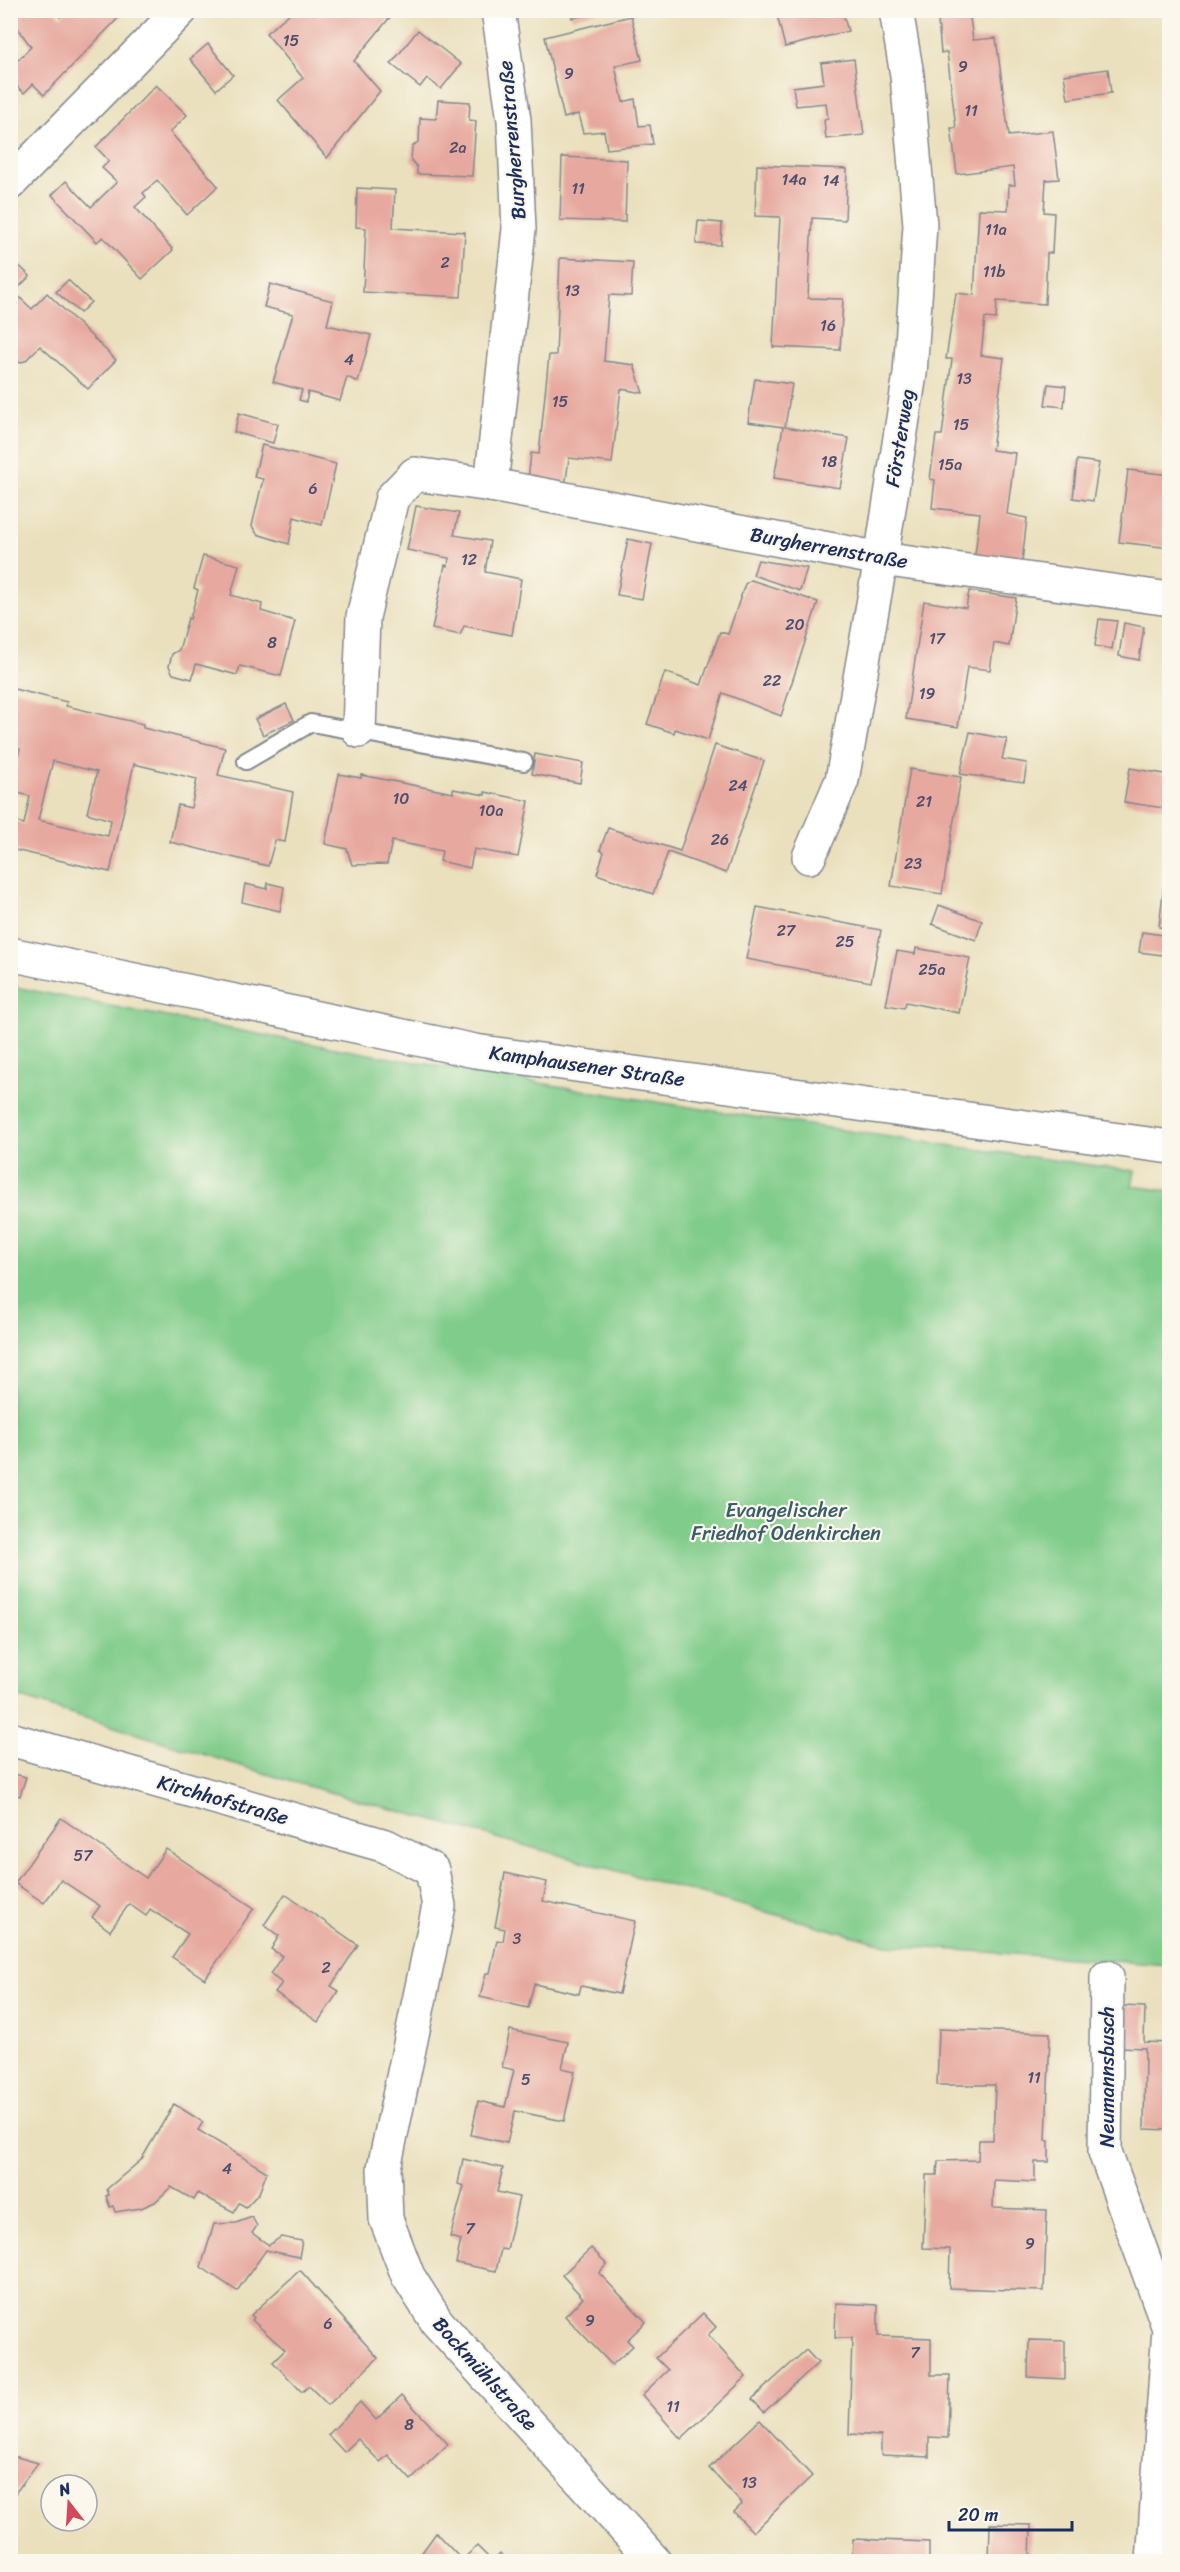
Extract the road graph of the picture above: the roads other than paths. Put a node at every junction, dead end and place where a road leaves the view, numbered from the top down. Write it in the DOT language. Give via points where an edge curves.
graph roads {
  1 [pos="181,10"];
  2 [pos="498,10"];
  3 [pos="897,10"];
  4 [pos="10,183"];
  5 [pos="491,485"];
  6 [pos="881,559"];
  7 [pos="1170,599"];
  8 [pos="359,730"];
  9 [pos="246,761"];
  10 [pos="524,762"];
  11 [pos="809,857"];
  12 [pos="10,954"];
  13 [pos="1170,1147"];
  14 [pos="10,1739"];
  15 [pos="432,1870"];
  16 [pos="1107,1977"];
  17 [pos="655,2562"];
  18 [pos="1153,2562"];
  1 -- 4 [label="street"];
  2 -- 5 [label="street, Burgherrenstraße" via="514,120 519,229"];
  3 -- 6 [label="street, Försterweg" via="908,75 920,225 910,374"];
  5 -- 6 [label="street, Burgherrenstraße"];
  5 -- 8 [label="street, Burgherrenstraße" via="415,474 392,498 363,617"];
  6 -- 7 [label="street, Burgherrenstraße"];
  6 -- 11 [label="street, Försterweg" via="842,780"];
  8 -- 9 [label="lane" via="311,723"];
  8 -- 10 [label="lane"];
  12 -- 13 [label="street, Kamphausener Straße" via="475,1051"];
  14 -- 15 [label="street, Kirchhofstraße" via="386,1846"];
  15 -- 17 [label="street, Bockmühlstraße" via="439,1906 384,2168 386,2219 408,2276 436,2322"];
  16 -- 18 [label="street, Neumannsbusch" via="1105,2152 1169,2328"];
}
